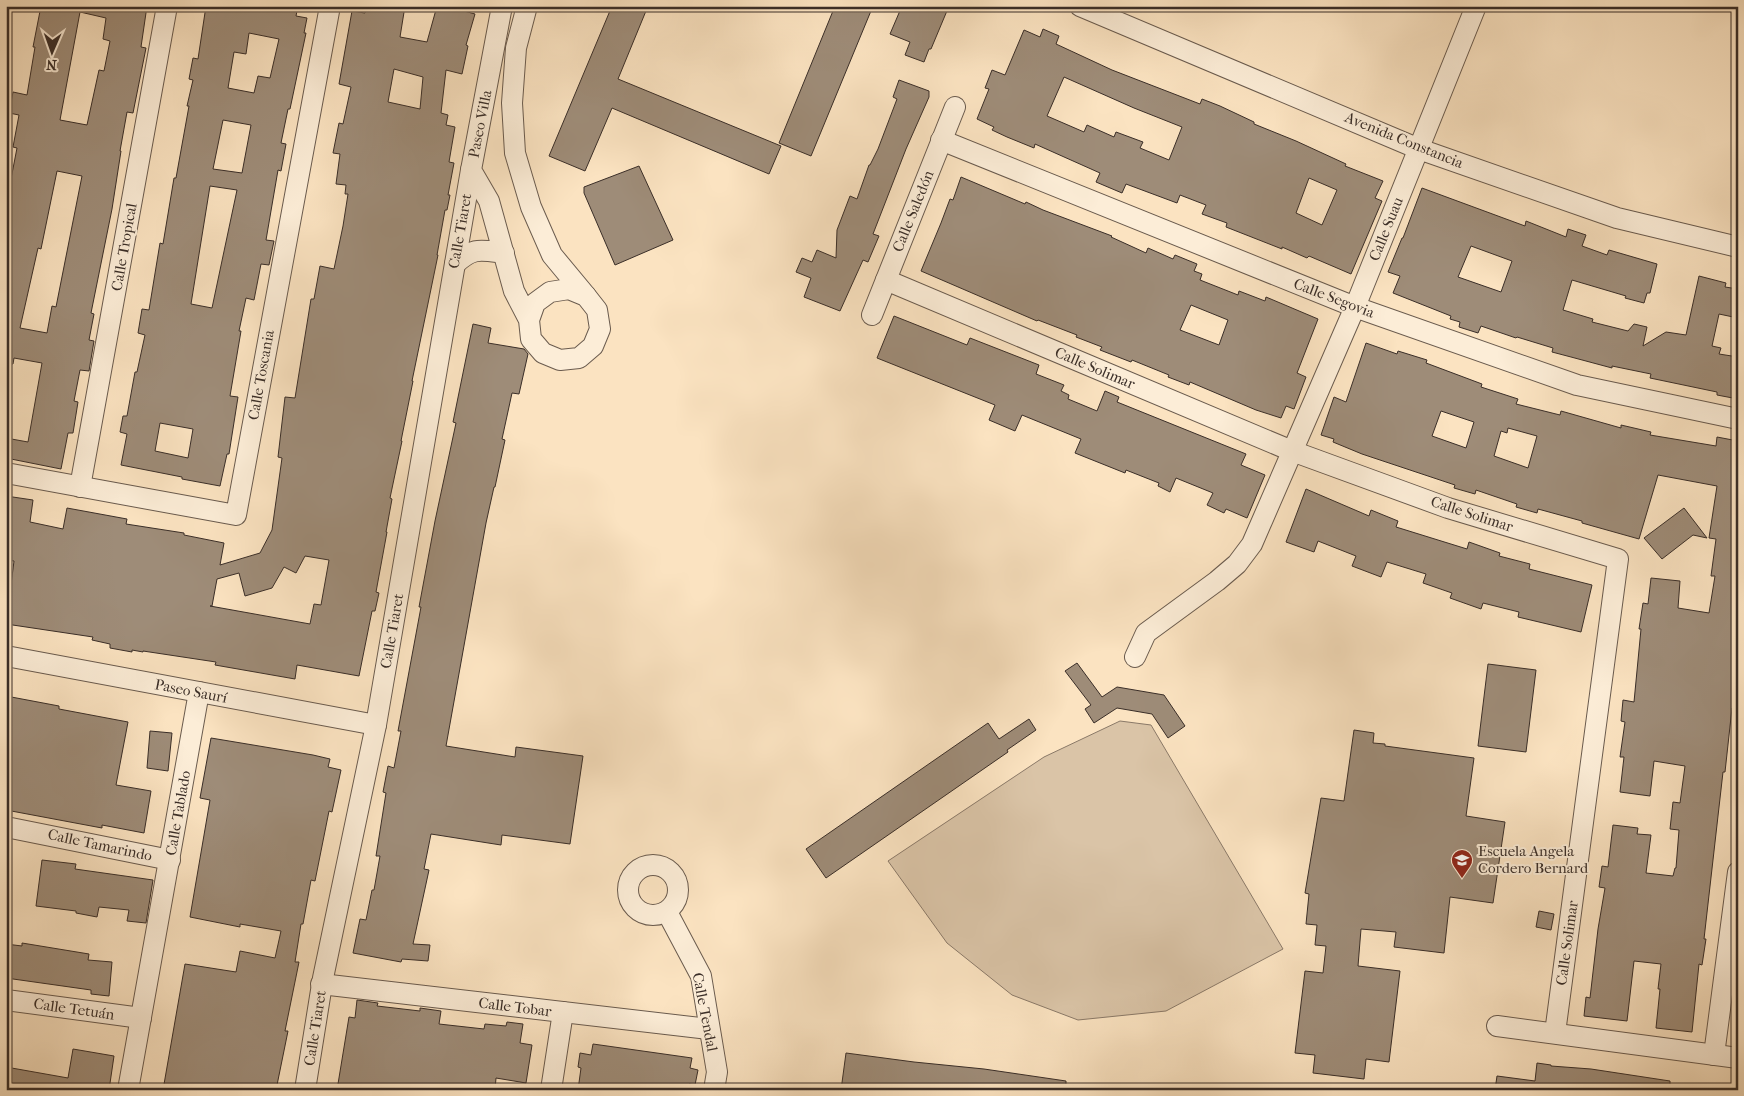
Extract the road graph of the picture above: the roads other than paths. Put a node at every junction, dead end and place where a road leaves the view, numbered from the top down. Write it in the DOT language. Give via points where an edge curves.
graph roads {
  1 [pos="167,6"];
  2 [pos="330,6"];
  3 [pos="502,6"];
  4 [pos="527,6"];
  5 [pos="1080,6"];
  6 [pos="1476,6"];
  7 [pos="955,106"];
  8 [pos="941,140"];
  9 [pos="1419,149"];
  10 [pos="471,170"];
  11 [pos="1738,247"];
  12 [pos="504,254"];
  13 [pos="455,264"];
  14 [pos="886,280"];
  15 [pos="586,296"];
  16 [pos="1355,307"];
  17 [pos="872,315"];
  18 [pos="528,320"];
  19 [pos="1738,419"];
  20 [pos="1292,450"];
  21 [pos="6,473"];
  22 [pos="80,487"];
  23 [pos="6,656"];
  24 [pos="1135,657"];
  25 [pos="199,692"];
  26 [pos="376,725"];
  27 [pos="6,827"];
  28 [pos="170,860"];
  29 [pos="1738,872"];
  30 [pos="667,912"];
  31 [pos="322,984"];
  32 [pos="6,1000"];
  33 [pos="563,1012"];
  34 [pos="141,1018"];
  35 [pos="1497,1026"];
  36 [pos="710,1029"];
  37 [pos="1555,1033"];
  38 [pos="1714,1054"];
  39 [pos="1738,1058"];
  40 [pos="128,1090"];
  41 [pos="305,1090"];
  42 [pos="551,1090"];
  43 [pos="714,1090"];
  1 -- 22 [label="street, Calle Tropical"];
  2 -- 22 [label="street, Calle Toscania" via="236,515"];
  3 -- 10 [label="street, Paseo Villa"];
  4 -- 15 [label="street, Paseo Villa" via="516,48 512,103 515,153 530,207 552,255"];
  5 -- 9 [label="street, Avenida Constancia"];
  6 -- 9 [label="street, Calle Suau"];
  7 -- 8 [label="street, Calle Saledón"];
  8 -- 14 [label="street, Calle Saledón"];
  8 -- 16 [label="street, Calle Segovia"];
  9 -- 11 [label="street, Avenida Constancia" via="1617,218"];
  9 -- 16 [label="street, Calle Suau"];
  10 -- 12 [label="street, Paseo Villa" via="489,201"];
  10 -- 13 [label="street, Calle Tiaret"];
  12 -- 13 [label="street" via="480,250 466,254"];
  12 -- 18 [label="street, Paseo Villa" via="514,291"];
  13 -- 26 [label="street, Calle Tiaret"];
  14 -- 17 [label="street, Calle Saledón"];
  14 -- 20 [label="street, Calle Solimar"];
  15 -- 18 [label="street" via="569,289 550,292 536,303"];
  15 -- 18 [label="street, Paseo Villa" via="597,310 600,329 593,346 579,358 560,360 543,353 531,339"];
  16 -- 19 [label="street, Calle Segovia" via="1577,385"];
  16 -- 20 [label="street, Calle Suau"];
  20 -- 24 [label="street, Calle Suau" via="1252,544 1217,581 1146,633"];
  20 -- 37 [label="street, Calle Solimar" via="1448,508 1618,559"];
  21 -- 22 [label="street, Calle Toscania"];
  23 -- 25 [label="street, Paseo Saurí"];
  25 -- 26 [label="street, Paseo Saurí"];
  25 -- 28 [label="street, Calle Tablado"];
  26 -- 31 [label="street, Calle Tiaret"];
  27 -- 28 [label="street, Calle Tamarindo"];
  28 -- 34 [label="street, Calle Tablado"];
  29 -- 38 [label="street"];
  30 -- 36 [label="street, Calle Tendal" via="700,976"];
  31 -- 33 [label="street, Calle Tobar"];
  31 -- 41 [label="street, Calle Tiaret"];
  32 -- 34 [label="street, Calle Tetuán"];
  33 -- 36 [label="street, Calle Tobar"];
  33 -- 42 [label="street"];
  34 -- 40 [label="street, Calle Tablado"];
  35 -- 37 [label="street"];
  36 -- 43 [label="street, Calle Tendal" via="716,1072"];
  37 -- 38 [label="street"];
  38 -- 39 [label="street"];
}
